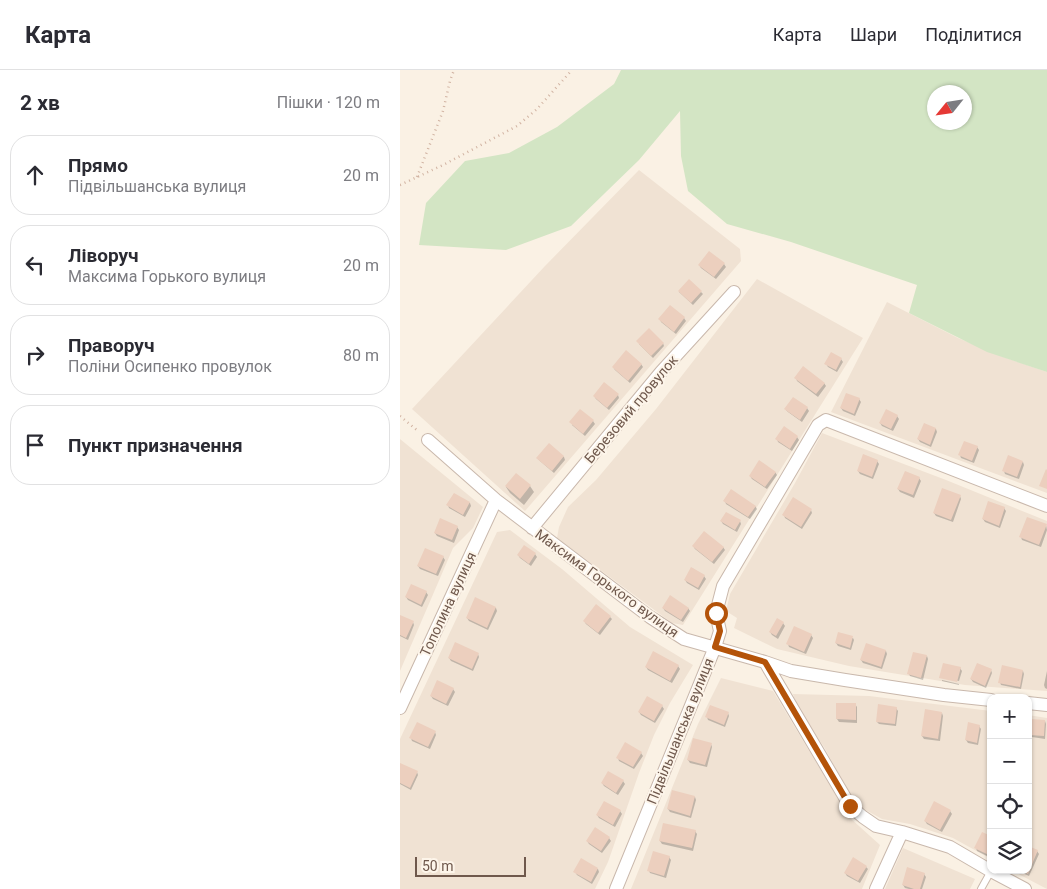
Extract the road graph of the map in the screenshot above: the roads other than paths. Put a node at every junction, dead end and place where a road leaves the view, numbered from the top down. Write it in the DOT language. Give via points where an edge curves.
graph roads {
  1 [pos="734,292"];
  2 [pos="428,440"];
  3 [pos="496,500"];
  4 [pos="1047,506"];
  5 [pos="532,528"];
  6 [pos="715,647"];
  7 [pos="765,662"];
  8 [pos="987,700"];
  9 [pos="1032,703"];
  10 [pos="1047,705"];
  11 [pos="400,708"];
  12 [pos="902,832"];
  13 [pos="987,869"];
  14 [pos="989,874"];
  15 [pos="997,874"];
  16 [pos="616,889"];
  17 [pos="876,889"];
  18 [pos="981,889"];
  19 [pos="1025,889"];
  1 -- 5 [label="street, Березовий провулок" via="661,372"];
  2 -- 3 [label="street, Максима Горького вулиця"];
  3 -- 5 [label="street, Максима Горького вулиця"];
  3 -- 11 [label="street, Тополина вулиця"];
  4 -- 6 [label="street, Підвільшанська вулиця" via="826,420 818,425 724,586 716,613 720,631"];
  5 -- 6 [label="street, Максима Горького вулиця" via="650,617 684,639"];
  6 -- 7 [label="street, Максима Горького вулиця"];
  6 -- 16 [label="street, Підвільшанська вулиця"];
  7 -- 8 [label="street, Максима Горького вулиця" via="791,671 836,679"];
  7 -- 12 [label="street" via="850,806 876,826"];
  9 -- 10 [label="street"];
  12 -- 13 [label="street" via="950,847"];
  12 -- 17 [label="street"];
  14 -- 18 [label="lane"];
  15 -- 19 [label="street"];
}
